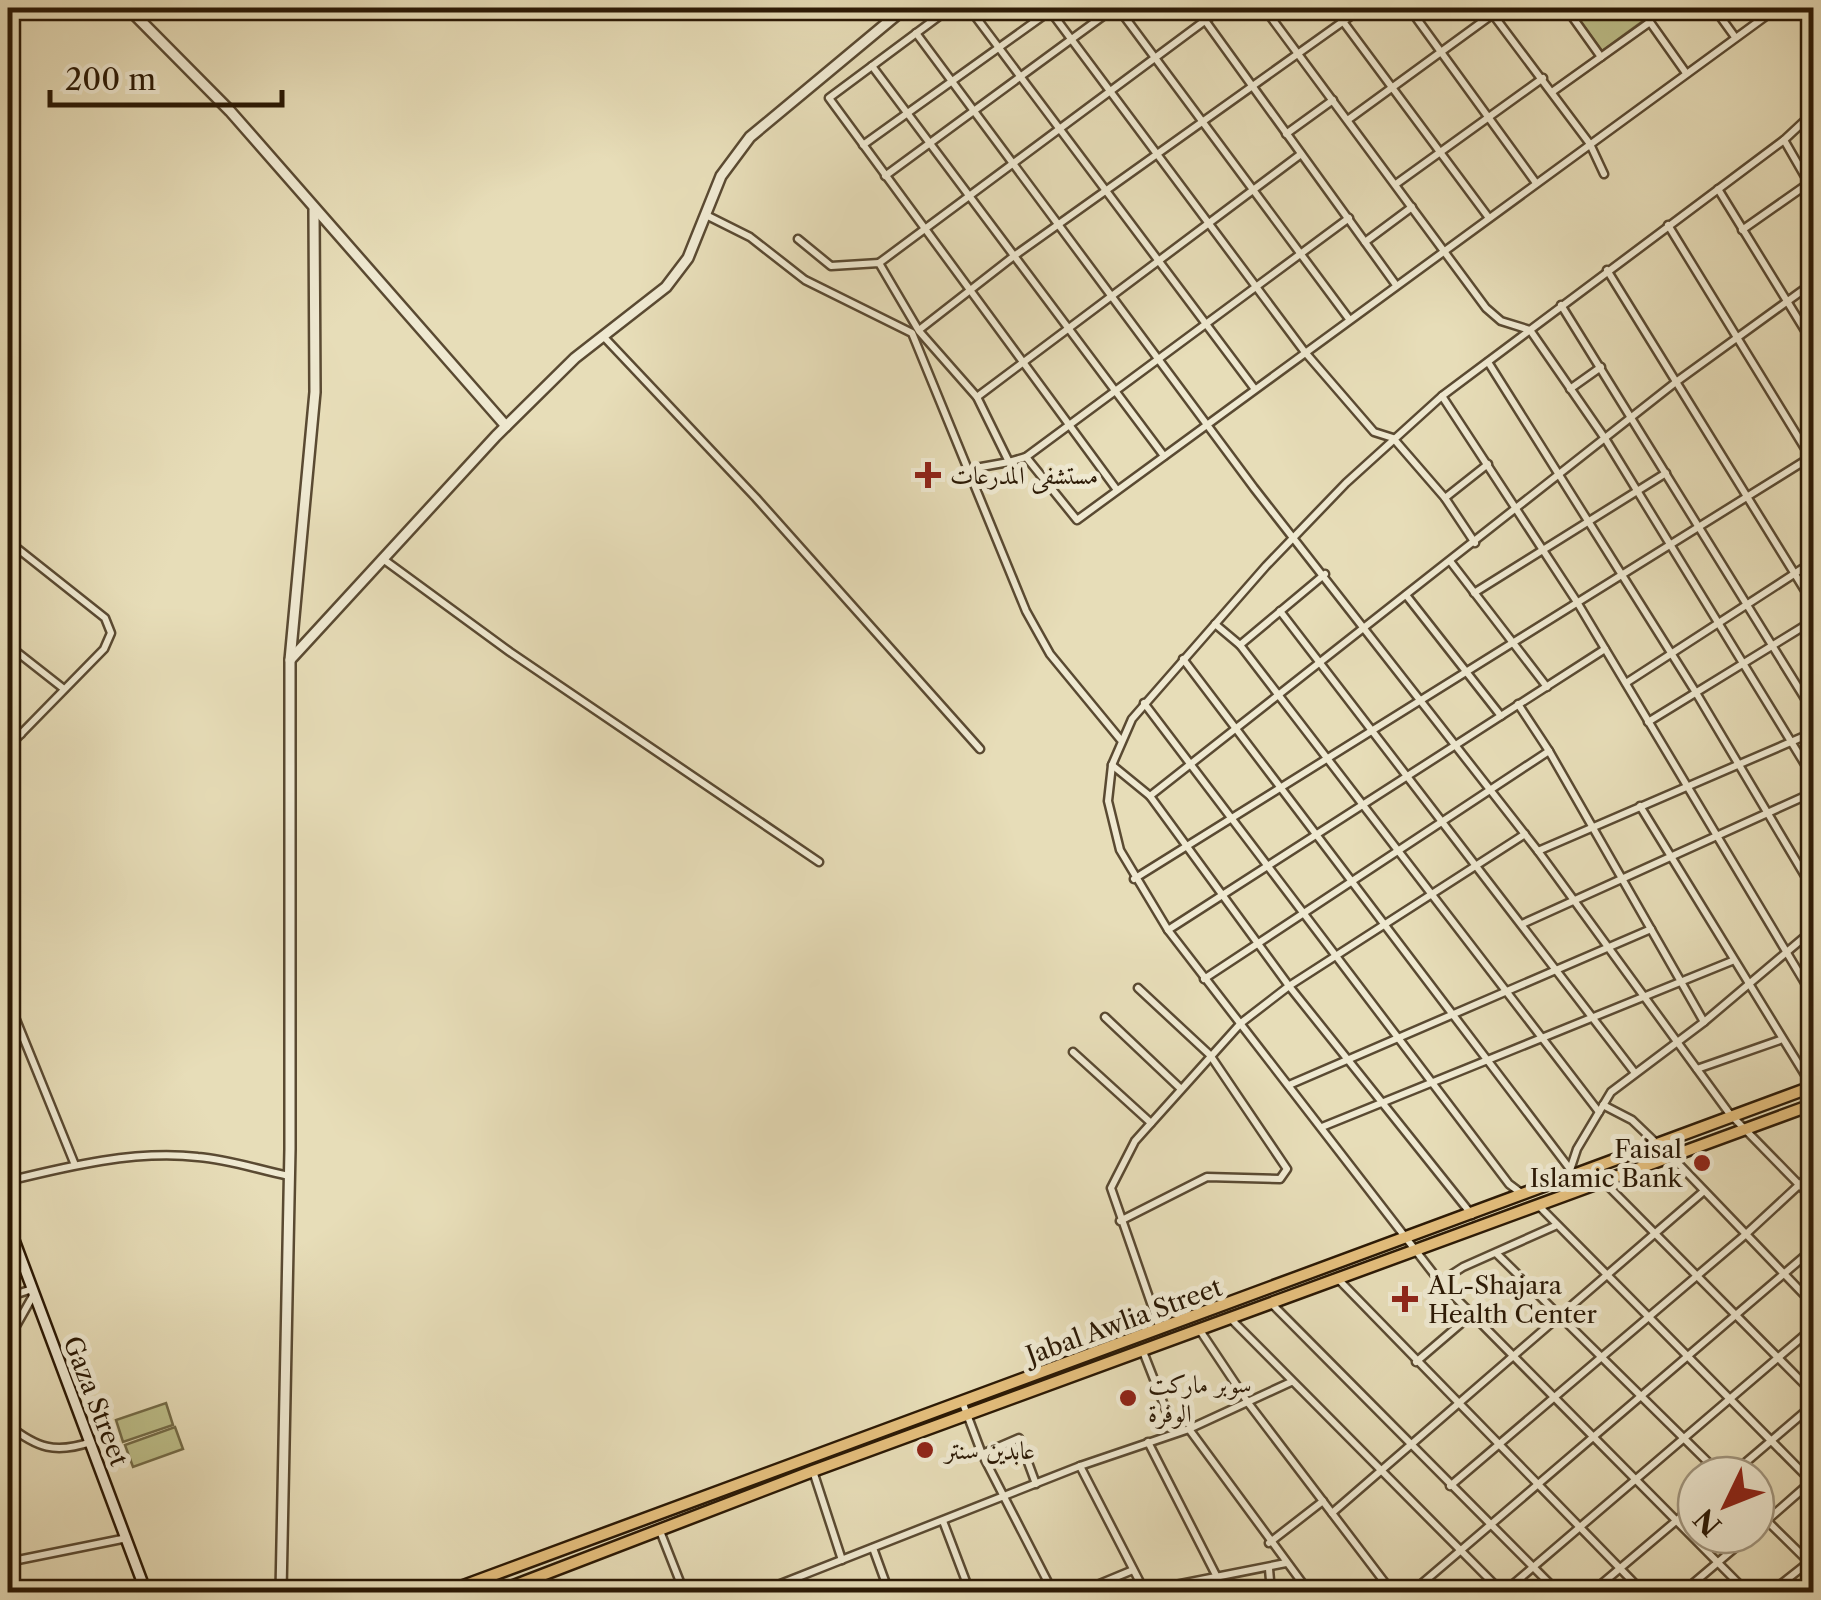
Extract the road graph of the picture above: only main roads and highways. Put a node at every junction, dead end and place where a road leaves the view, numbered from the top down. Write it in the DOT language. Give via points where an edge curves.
graph roads {
  1 [pos="1813,1086"];
  2 [pos="1814,1104"];
  3 [pos="448,1592"];
  4 [pos="498,1592"];
  1 -- 3 [label="main road, Jabal Awlia Street"];
  2 -- 4 [label="main road, Jabal Awlia Street"];
}
